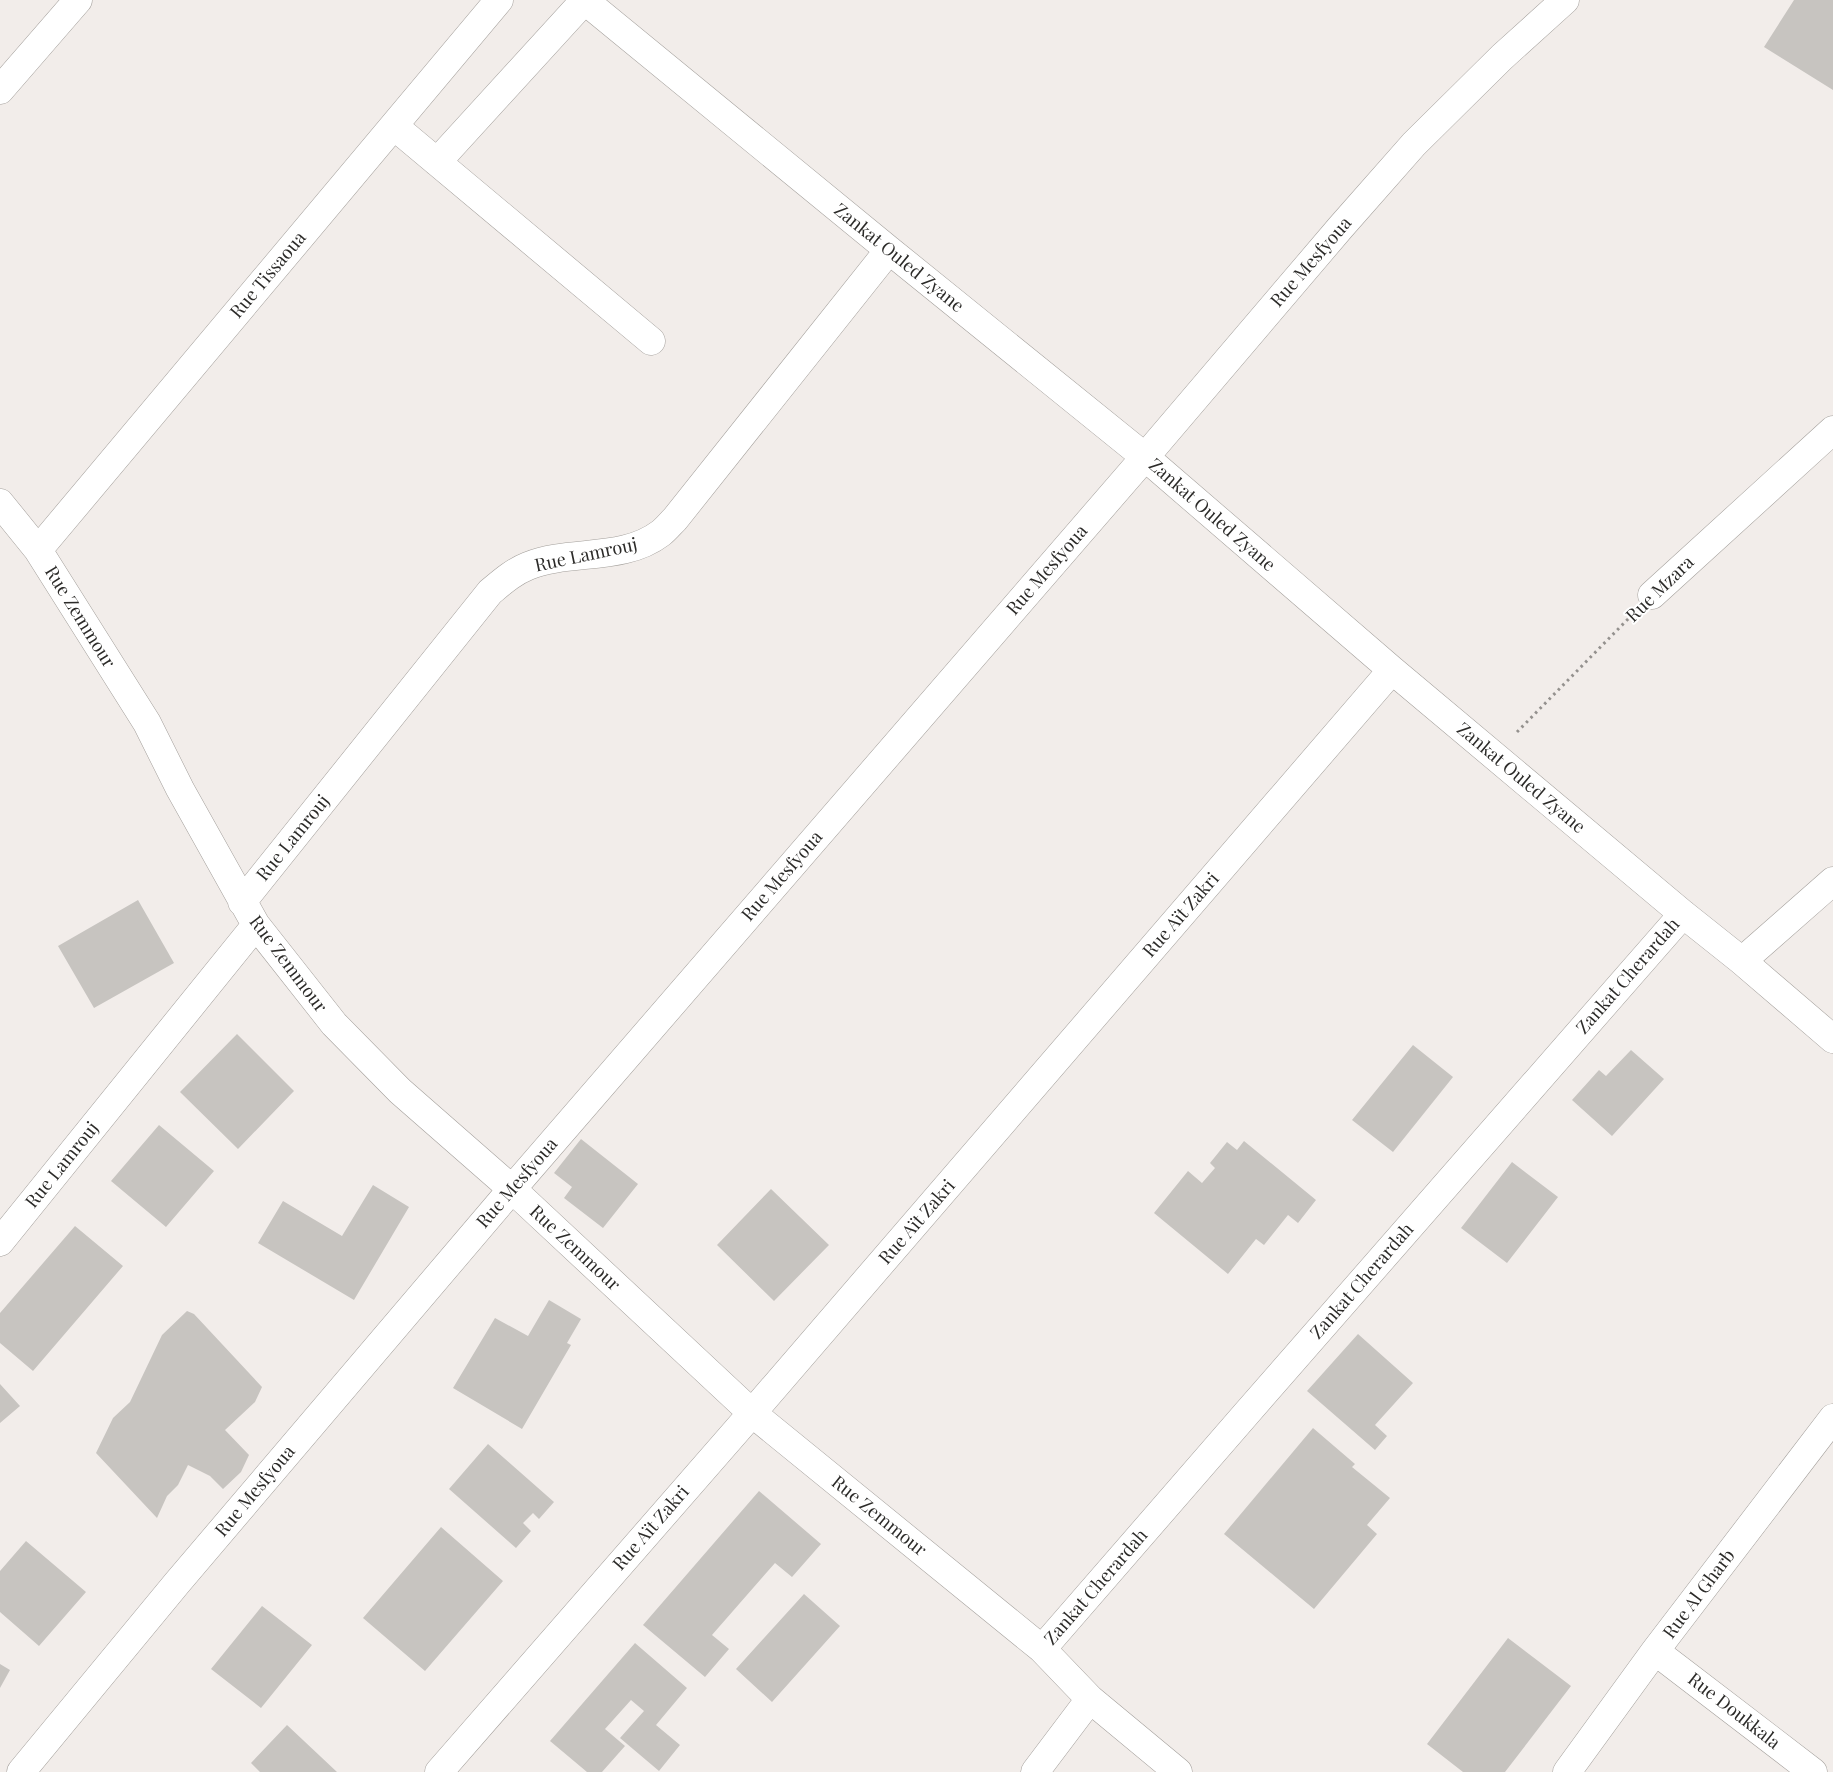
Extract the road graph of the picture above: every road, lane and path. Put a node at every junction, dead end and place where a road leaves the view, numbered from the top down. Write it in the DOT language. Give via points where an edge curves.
graph roads {
  1 [pos="78,0"];
  2 [pos="499,0"];
  3 [pos="584,0"];
  4 [pos="1565,0"];
  5 [pos="0,90"];
  6 [pos="394,126"];
  7 [pos="437,162"];
  8 [pos="888,250"];
  9 [pos="651,341"];
  10 [pos="1833,430"];
  11 [pos="1145,457"];
  12 [pos="0,503"];
  13 [pos="38,550"];
  14 [pos="1652,595"];
  15 [pos="1392,670"];
  16 [pos="1494,755"];
  17 [pos="1833,882"];
  18 [pos="249,913"];
  19 [pos="1683,914"];
  20 [pos="1742,961"];
  21 [pos="1833,1039"];
  22 [pos="512,1188"];
  23 [pos="0,1242"];
  24 [pos="752,1413"];
  25 [pos="1833,1418"];
  26 [pos="1042,1649"];
  27 [pos="1655,1651"];
  28 [pos="1090,1699"];
  29 [pos="21,1772"];
  30 [pos="439,1772"];
  31 [pos="1035,1772"];
  32 [pos="1178,1772"];
  33 [pos="1567,1772"];
  34 [pos="1813,1772"];
  1 -- 5 [label="street"];
  2 -- 6 [label="street, Rue Tissaoua"];
  3 -- 7 [label="street"];
  3 -- 8 [label="street, Zankat Ouled Zyane"];
  4 -- 11 [label="street, Rue Mesfyoua" via="1414,144"];
  6 -- 7 [label="street"];
  6 -- 13 [label="street, Rue Tissaoua"];
  7 -- 9 [label="street"];
  8 -- 11 [label="street, Zankat Ouled Zyane"];
  8 -- 18 [label="street, Rue Lamrouj" via="662,533 627,550 548,560 528,566 490,592"];
  10 -- 14 [label="street, Rue Mzara"];
  11 -- 15 [label="street, Zankat Ouled Zyane"];
  11 -- 22 [label="street, Rue Mesfyoua"];
  12 -- 13 [label="street, Rue Zemmour"];
  13 -- 18 [label="street, Rue Zemmour" via="147,724"];
  14 -- 16 [label="path, Rue Mzara"];
  15 -- 16 [label="street, Zankat Ouled Zyane"];
  15 -- 24 [label="street, Rue Aït Zakri"];
  16 -- 19 [label="street, Zankat Ouled Zyane"];
  17 -- 20 [label="street"];
  18 -- 22 [label="street, Rue Zemmour" via="334,1024 400,1091"];
  18 -- 23 [label="street, Rue Lamrouj"];
  19 -- 20 [label="street, Zankat Ouled Zyane"];
  19 -- 26 [label="street, Zankat Cherardah"];
  20 -- 21 [label="street, Zankat Ouled Zyane"];
  22 -- 24 [label="street, Rue Zemmour"];
  22 -- 29 [label="street, Rue Mesfyoua"];
  24 -- 26 [label="street, Rue Zemmour"];
  24 -- 30 [label="street, Rue Aït Zakri"];
  25 -- 27 [label="street, Rue Al Gharb"];
  26 -- 28 [label="street, Rue Zemmour"];
  27 -- 33 [label="street, Rue Al Gharb"];
  27 -- 34 [label="street, Rue Doukkala"];
  28 -- 31 [label="street"];
  28 -- 32 [label="street, Rue Zemmour"];
}
